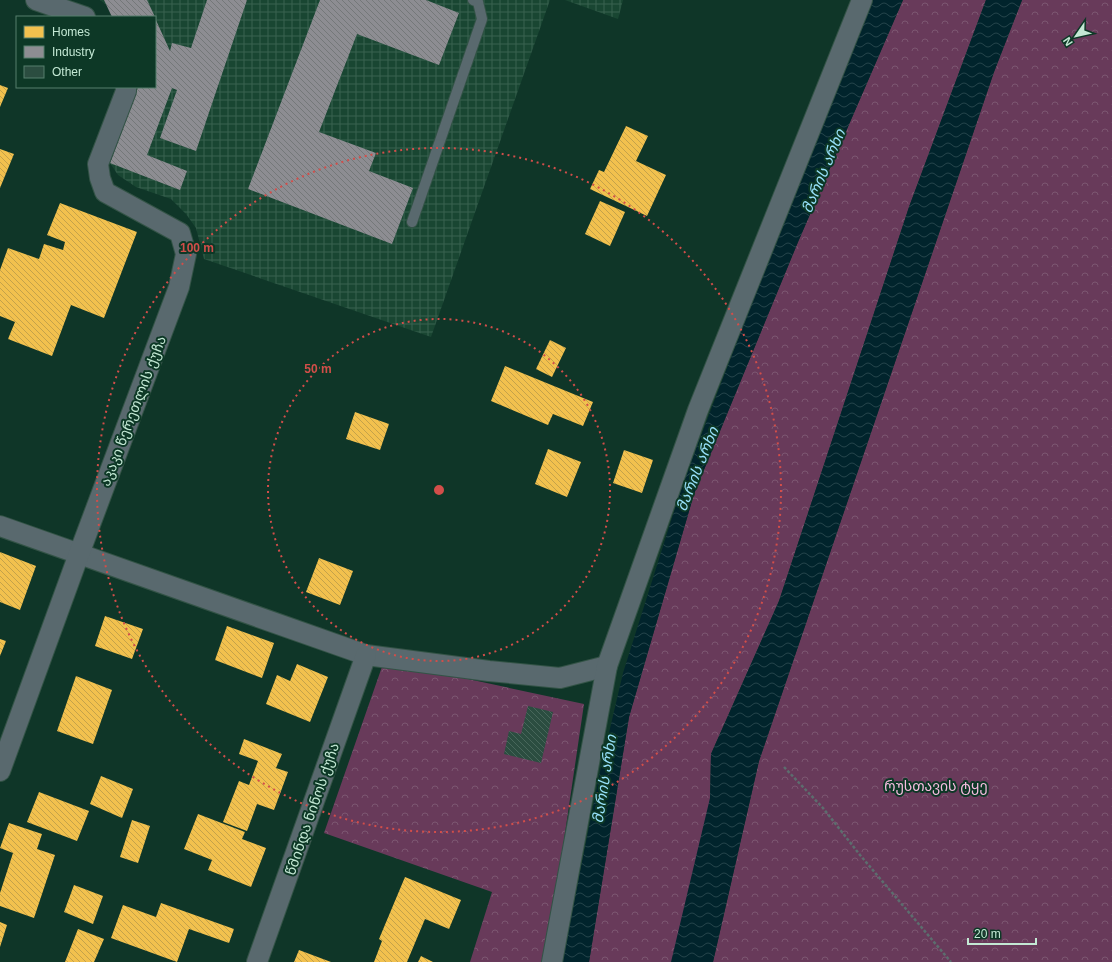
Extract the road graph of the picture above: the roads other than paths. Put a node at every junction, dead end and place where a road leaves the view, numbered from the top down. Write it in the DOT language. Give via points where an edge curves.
graph roads {
  1 [pos="36,0"];
  2 [pos="473,0"];
  3 [pos="862,0"];
  4 [pos="82,16"];
  5 [pos="126,88"];
  6 [pos="412,222"];
  7 [pos="0,526"];
  8 [pos="79,554"];
  9 [pos="366,655"];
  10 [pos="607,666"];
  11 [pos="0,771"];
  12 [pos="258,962"];
  13 [pos="552,962"];
  1 -- 4 [label="street"];
  2 -- 6 [label="lane" via="478,2 482,20"];
  3 -- 10 [label="street" via="698,410"];
  5 -- 8 [label="street, აკაკი წერეთლის ქუჩა" via="98,164 102,185 105,192 180,233 186,254 179,287"];
  7 -- 8 [label="street"];
  8 -- 9 [label="street"];
  8 -- 11 [label="street, აკაკი წერეთლის ქუჩა"];
  9 -- 10 [label="street" via="560,678"];
  9 -- 12 [label="street, წმინდა ნინოს ქუჩა"];
  10 -- 13 [label="street"];
}
